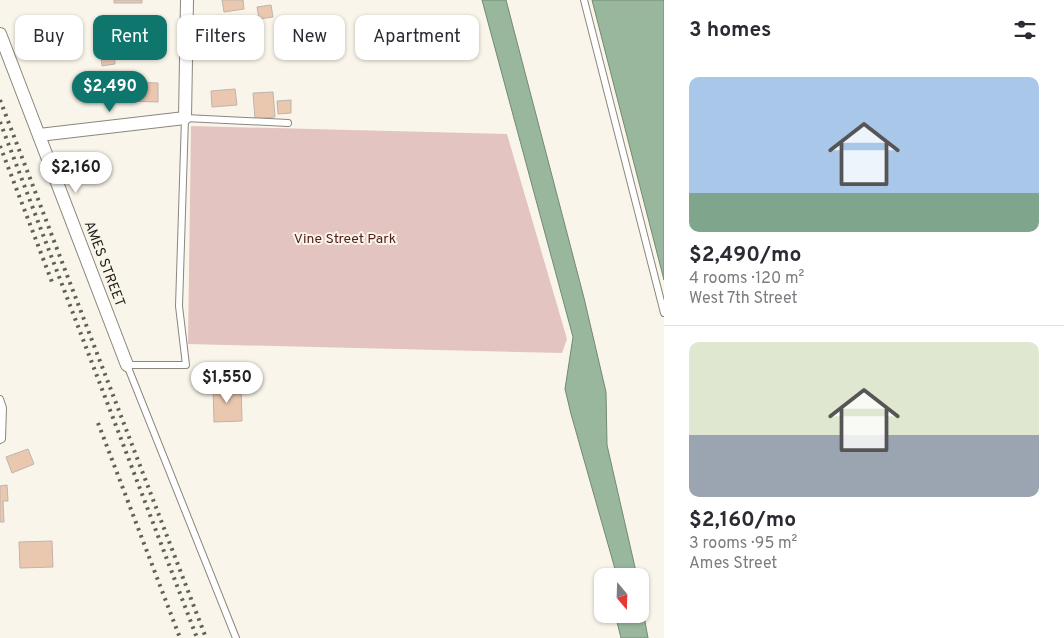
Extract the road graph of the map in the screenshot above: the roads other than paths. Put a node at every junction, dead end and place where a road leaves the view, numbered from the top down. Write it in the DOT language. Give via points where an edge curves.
graph roads {
  1 [pos="187,0"];
  2 [pos="584,0"];
  3 [pos="0,34"];
  4 [pos="185,118"];
  5 [pos="288,123"];
  6 [pos="39,135"];
  7 [pos="664,313"];
  8 [pos="127,365"];
  9 [pos="0,399"];
  10 [pos="0,440"];
  11 [pos="236,638"];
  1 -- 4 [label="street"];
  2 -- 7 [label="lane"];
  3 -- 6 [label="street, AMES STREET"];
  4 -- 5 [label="lane"];
  4 -- 6 [label="street"];
  4 -- 8 [label="lane" via="179,306 186,365"];
  6 -- 8 [label="street, AMES STREET"];
  8 -- 11 [label="lane"];
  9 -- 10 [label="lane" via="3,408"];
}
